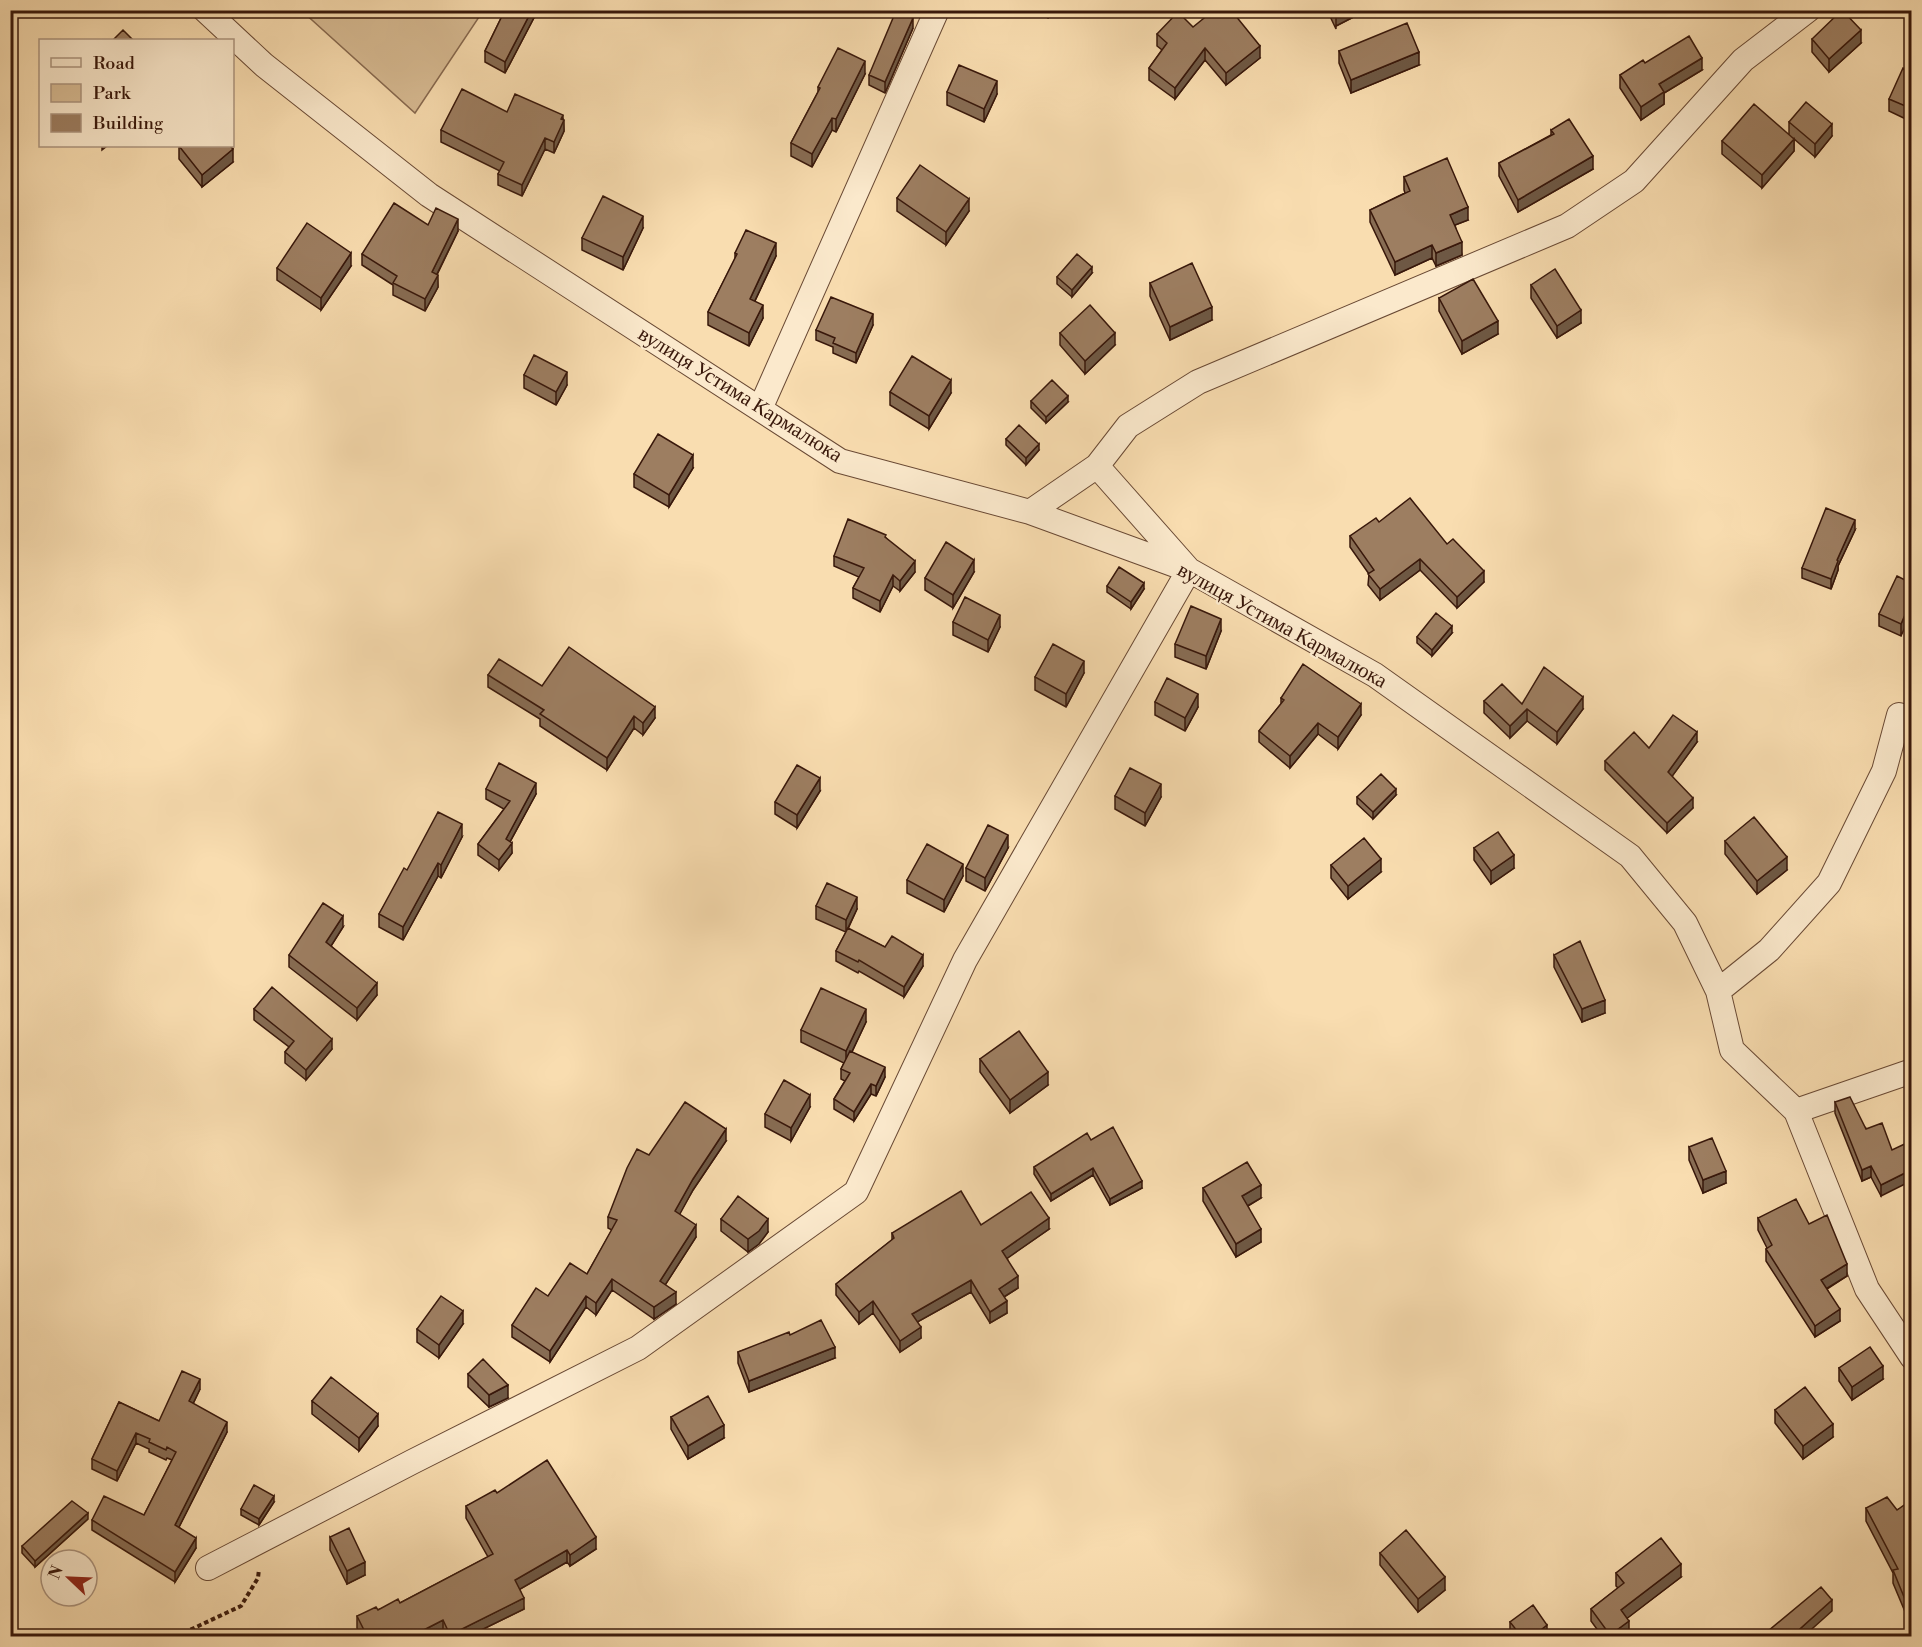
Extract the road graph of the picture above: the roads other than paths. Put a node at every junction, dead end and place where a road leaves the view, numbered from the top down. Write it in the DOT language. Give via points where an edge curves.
graph roads {
  1 [pos="205,10"];
  2 [pos="937,10"];
  3 [pos="1808,10"];
  4 [pos="760,409"];
  5 [pos="1097,466"];
  6 [pos="1030,512"];
  7 [pos="1189,570"];
  8 [pos="1899,715"];
  9 [pos="1718,991"];
  10 [pos="1911,1071"];
  11 [pos="1796,1111"];
  12 [pos="1911,1357"];
  13 [pos="208,1568"];
  1 -- 4 [label="street, вулиця Устима Кармалюка" via="264,65 429,195"];
  2 -- 4 [label="street"];
  3 -- 5 [label="street" via="1743,60 1634,181 1567,226 1198,382 1128,426"];
  4 -- 6 [label="street, вулиця Устима Кармалюка" via="840,461"];
  5 -- 6 [label="street"];
  5 -- 7 [label="street"];
  6 -- 7 [label="street, вулиця Устима Кармалюка"];
  7 -- 9 [label="street, вулиця Устима Кармалюка" via="1375,675 1630,856 1685,923"];
  7 -- 13 [label="street" via="965,960 856,1192 638,1348"];
  8 -- 9 [label="street" via="1884,771 1829,883 1769,950"];
  9 -- 11 [label="street, вулиця Устима Кармалюка" via="1732,1050"];
  10 -- 11 [label="street"];
  11 -- 12 [label="street, вулиця Устима Кармалюка" via="1867,1289"];
}
